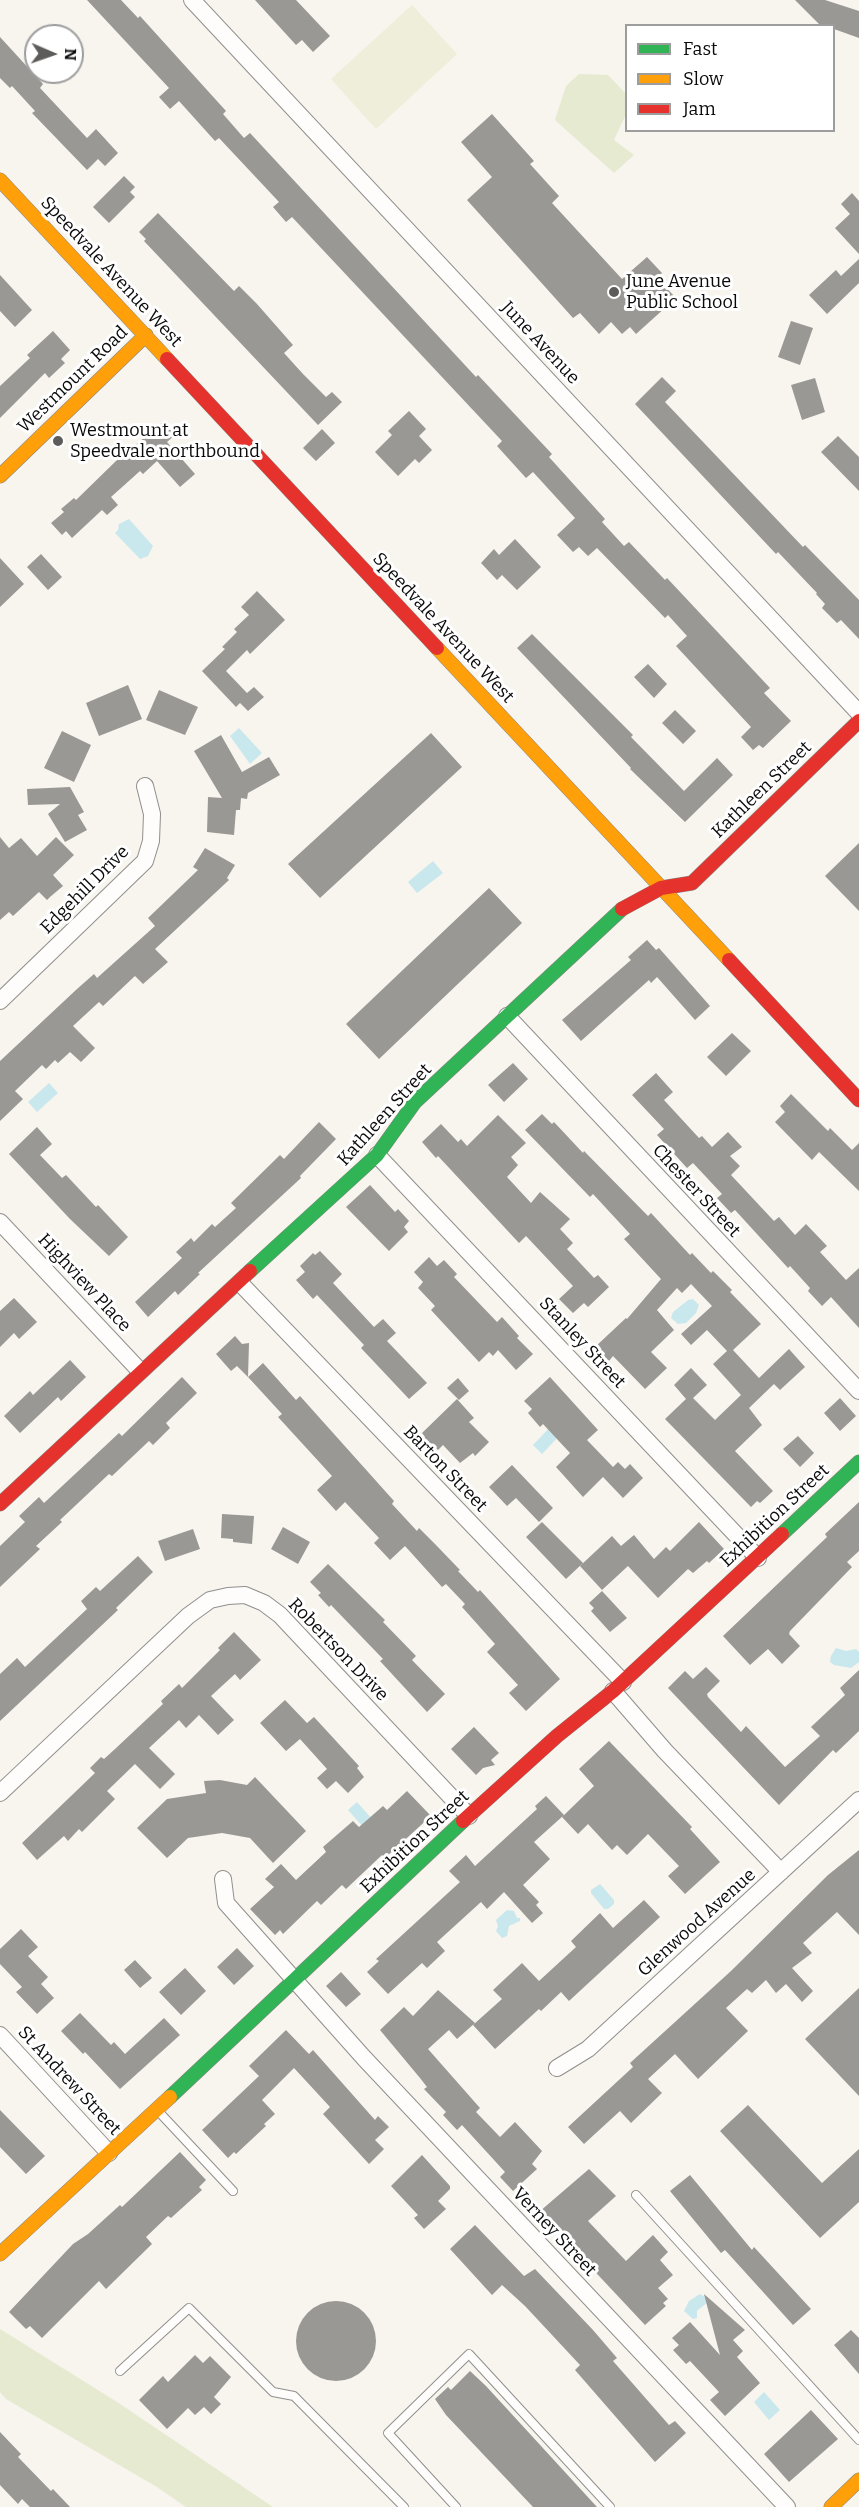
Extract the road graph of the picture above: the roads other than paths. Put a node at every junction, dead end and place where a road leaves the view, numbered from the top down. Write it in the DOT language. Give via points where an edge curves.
graph roads {
  1 [pos="192,0"];
  2 [pos="0,180"];
  3 [pos="146,335"];
  4 [pos="0,476"];
  5 [pos="859,712"];
  6 [pos="859,722"];
  7 [pos="145,786"];
  8 [pos="661,888"];
  9 [pos="0,1001"];
  10 [pos="507,1016"];
  11 [pos="859,1100"];
  12 [pos="377,1155"];
  13 [pos="0,1222"];
  14 [pos="240,1283"];
  15 [pos="140,1371"];
  16 [pos="859,1391"];
  17 [pos="859,1462"];
  18 [pos="0,1504"];
  19 [pos="758,1558"];
  20 [pos="618,1687"];
  21 [pos="0,1793"];
  22 [pos="859,1800"];
  23 [pos="469,1816"];
  24 [pos="782,1872"];
  25 [pos="224,1879"];
  26 [pos="295,1981"];
  27 [pos="0,2035"];
  28 [pos="557,2068"];
  29 [pos="156,2109"];
  30 [pos="109,2153"];
  31 [pos="233,2191"];
  32 [pos="636,2195"];
  33 [pos="0,2253"];
  34 [pos="120,2371"];
  35 [pos="859,2440"];
  36 [pos="859,2480"];
  37 [pos="404,2507"];
  38 [pos="456,2507"];
  39 [pos="610,2507"];
  40 [pos="787,2507"];
  41 [pos="831,2507"];
  1 -- 5 [label="street, June Avenue"];
  2 -- 3 [label="street, Speedvale Avenue West"];
  3 -- 4 [label="street, Westmount Road"];
  3 -- 8 [label="street, Speedvale Avenue West"];
  6 -- 8 [label="street, Kathleen Street" via="692,883"];
  7 -- 9 [label="street, Edgehill Drive" via="152,814 145,861"];
  8 -- 10 [label="street, Kathleen Street" via="625,906"];
  8 -- 11 [label="street, Speedvale Avenue West"];
  10 -- 12 [label="street, Kathleen Street" via="415,1102"];
  10 -- 16 [label="street, Chester Street"];
  12 -- 14 [label="street, Kathleen Street"];
  12 -- 19 [label="street, Stanley Street"];
  13 -- 15 [label="street, Highview Place"];
  14 -- 15 [label="street, Kathleen Street"];
  14 -- 20 [label="street, Barton Street"];
  15 -- 18 [label="street, Kathleen Street"];
  17 -- 19 [label="street, Exhibition Street"];
  19 -- 20 [label="street, Exhibition Street"];
  20 -- 23 [label="street, Exhibition Street"];
  20 -- 24 [label="street, Barton Street" via="666,1751"];
  21 -- 23 [label="street, Robertson Drive" via="188,1616 210,1600 245,1595 280,1615"];
  22 -- 24 [label="street, Glenwood Avenue"];
  23 -- 26 [label="street, Exhibition Street"];
  24 -- 28 [label="street, Glenwood Avenue" via="588,2049"];
  25 -- 26 [label="street, Verney Street" via="226,1903"];
  26 -- 29 [label="street, Exhibition Street"];
  26 -- 40 [label="street, Verney Street"];
  27 -- 30 [label="street, St Andrew Street"];
  29 -- 30 [label="street, Exhibition Street"];
  29 -- 31 [label="lane"];
  30 -- 33 [label="street, Exhibition Street"];
  32 -- 35 [label="lane"];
  34 -- 37 [label="lane" via="189,2308 273,2392 294,2396"];
  36 -- 41 [label="street"];
  38 -- 39 [label="lane" via="388,2433 469,2354"];
}
